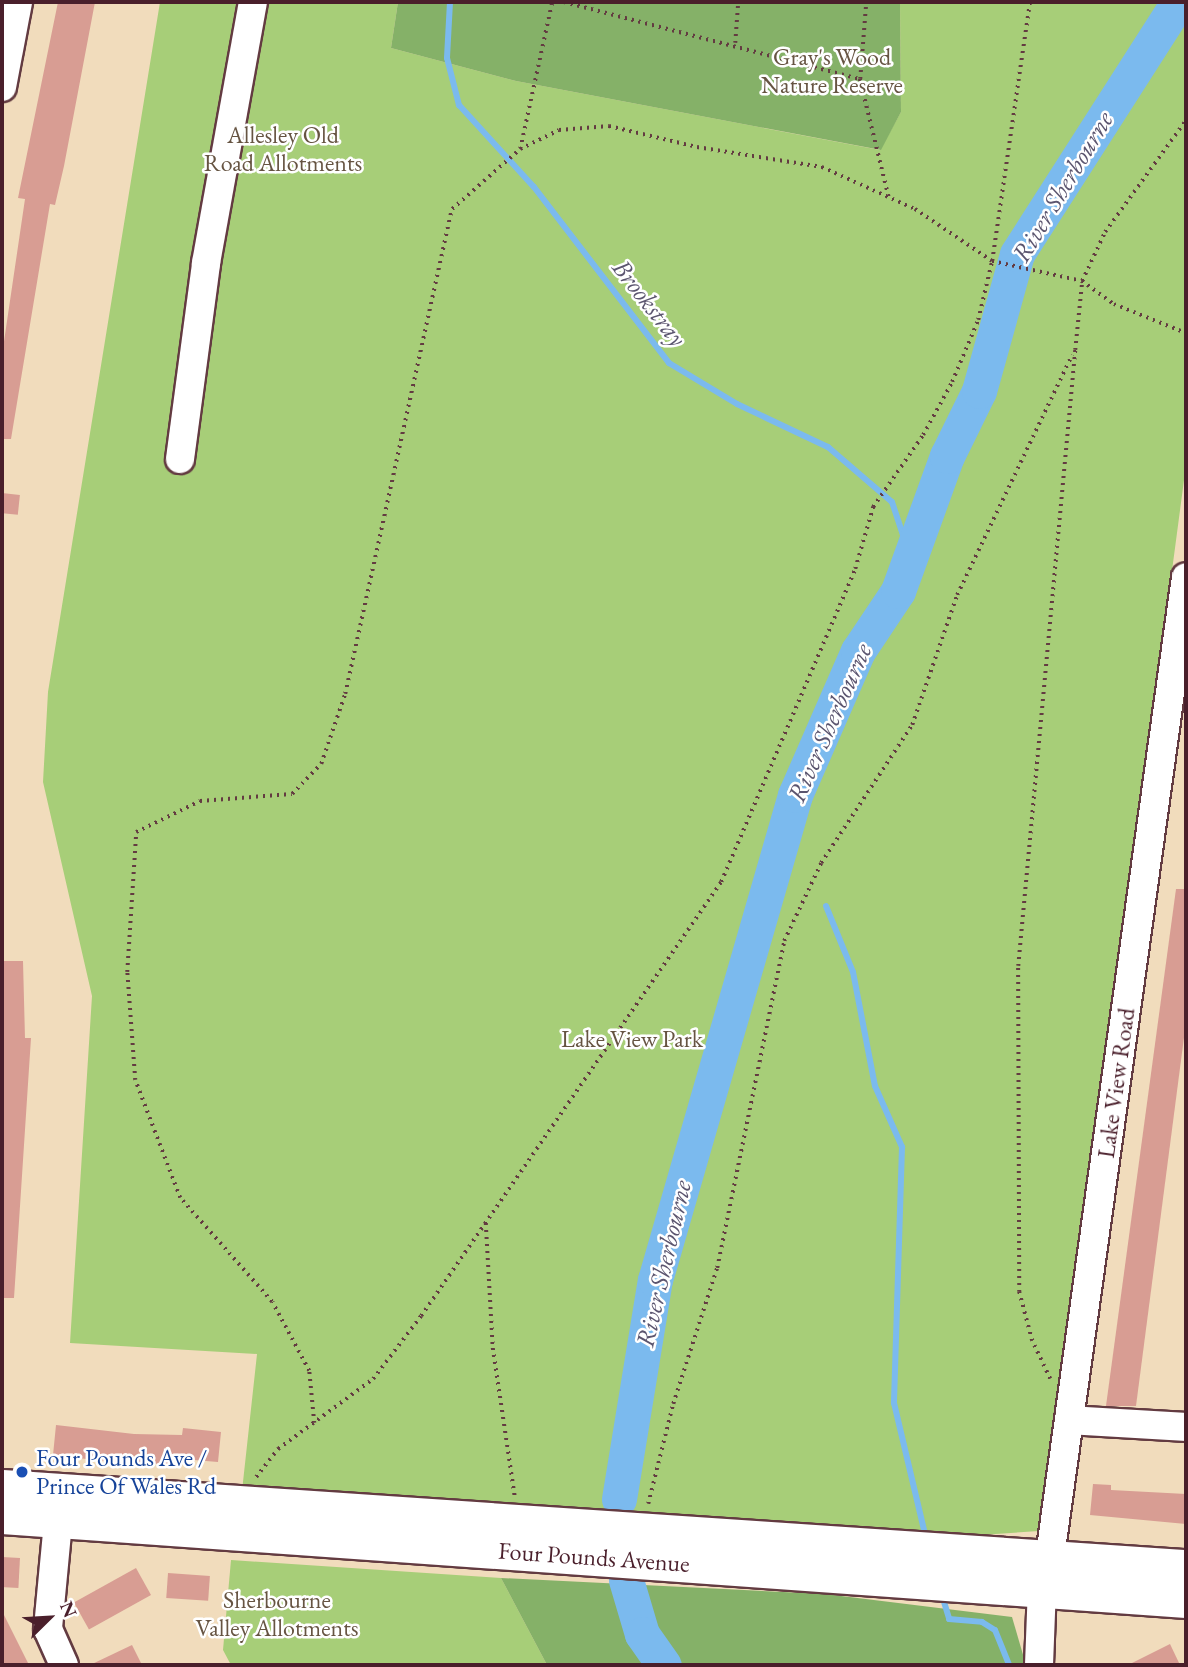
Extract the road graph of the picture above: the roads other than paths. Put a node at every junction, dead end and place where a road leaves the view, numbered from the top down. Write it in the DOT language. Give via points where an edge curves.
graph roads {
  1 [pos="18,2"];
  2 [pos="253,2"];
  3 [pos="2,87"];
  4 [pos="180,459"];
  5 [pos="1186,577"];
  6 [pos="1069,1420"];
  7 [pos="1186,1427"];
  8 [pos="2,1487"];
  9 [pos="59,1505"];
  10 [pos="2,1516"];
  11 [pos="917,1565"];
  12 [pos="1186,1567"];
  13 [pos="1046,1572"];
  14 [pos="1186,1600"];
  15 [pos="64,1665"];
  16 [pos="1039,1665"];
  1 -- 3 [label="street"];
  2 -- 4 [label="street" via="206,263"];
  5 -- 6 [label="street, Lake View Road"];
  6 -- 7 [label="street"];
  6 -- 13 [label="street, Lake View Road"];
  8 -- 9 [label="main road, Four Pounds Avenue"];
  9 -- 10 [label="main road, Four Pounds Avenue"];
  9 -- 11 [label="main road, Four Pounds Avenue"];
  9 -- 11 [label="main road, Four Pounds Avenue" via="243,1504 518,1520 642,1530"];
  9 -- 15 [label="street" via="48,1629"];
  11 -- 13 [label="main road, Four Pounds Avenue"];
  12 -- 13 [label="main road, Four Pounds Avenue"];
  13 -- 14 [label="main road, Four Pounds Avenue"];
  13 -- 16 [label="street, Lake View Road"];
}
